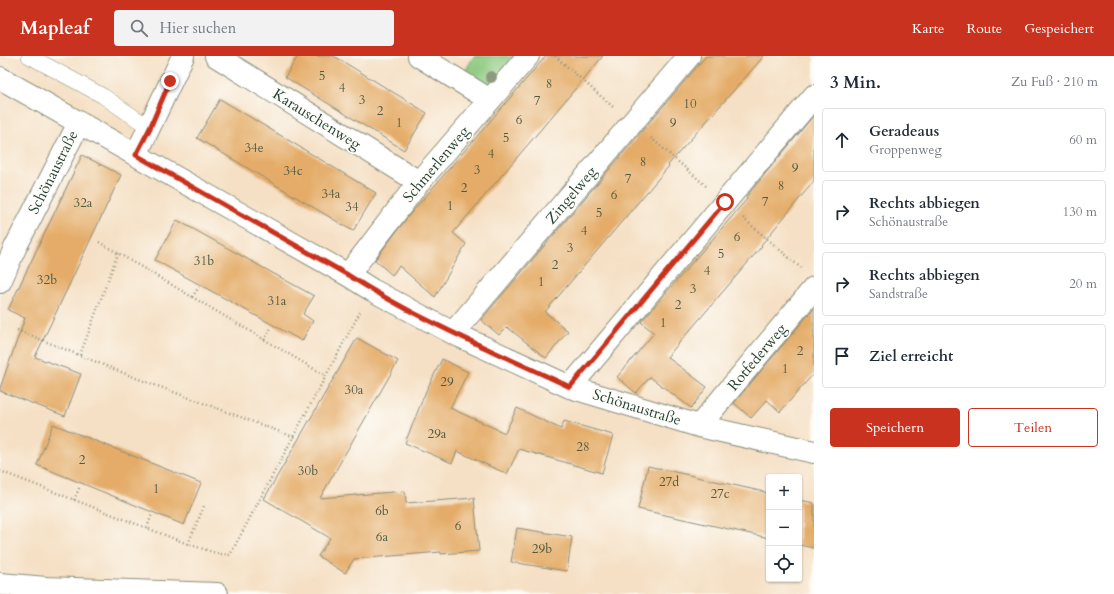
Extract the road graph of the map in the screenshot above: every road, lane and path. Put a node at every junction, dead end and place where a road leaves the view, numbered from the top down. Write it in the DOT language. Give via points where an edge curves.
graph roads {
  1 [pos="29,56"];
  2 [pos="183,56"];
  3 [pos="216,56"];
  4 [pos="419,56"];
  5 [pos="528,56"];
  6 [pos="554,56"];
  7 [pos="689,56"];
  8 [pos="0,78"];
  9 [pos="814,96"];
  10 [pos="490,100"];
  11 [pos="78,123"];
  12 [pos="632,123"];
  13 [pos="150,128"];
  14 [pos="136,155"];
  15 [pos="419,182"];
  16 [pos="725,202"];
  17 [pos="99,242"];
  18 [pos="118,253"];
  19 [pos="802,269"];
  20 [pos="348,275"];
  21 [pos="0,282"];
  22 [pos="198,287"];
  23 [pos="814,288"];
  24 [pos="372,290"];
  25 [pos="192,297"];
  26 [pos="271,328"];
  27 [pos="17,330"];
  28 [pos="453,334"];
  29 [pos="264,340"];
  30 [pos="80,355"];
  31 [pos="326,376"];
  32 [pos="570,387"];
  33 [pos="699,426"];
  34 [pos="294,437"];
  35 [pos="814,452"];
  36 [pos="0,472"];
  37 [pos="80,486"];
  38 [pos="74,500"];
  39 [pos="204,506"];
  40 [pos="152,514"];
  41 [pos="147,528"];
  42 [pos="188,544"];
  43 [pos="0,584"];
  44 [pos="217,594"];
  1 -- 13 [label="lane" via="103,96"];
  2 -- 13 [label="street"];
  3 -- 15 [label="street, Karauschenweg"];
  4 -- 10 [label="street"];
  5 -- 10 [label="street, Schmerlenweg"];
  6 -- 12 [label="path"];
  7 -- 12 [label="street, Zingelweg"];
  8 -- 11 [label="street"];
  9 -- 16 [label="street"];
  10 -- 15 [label="street, Schmerlenweg"];
  11 -- 14 [label="street, Schönaustraße"];
  11 -- 21 [label="street, Schönaustraße"];
  12 -- 16 [label="path"];
  12 -- 28 [label="street, Zingelweg"];
  13 -- 14 [label="street"];
  14 -- 20 [label="street, Schönaustraße"];
  15 -- 20 [label="street, Schmerlenweg"];
  16 -- 19 [label="path"];
  16 -- 32 [label="street"];
  17 -- 18 [label="path"];
  18 -- 25 [label="path"];
  18 -- 30 [label="path"];
  20 -- 24 [label="street, Schönaustraße"];
  22 -- 25 [label="path"];
  23 -- 33 [label="street, Rotfederweg"];
  24 -- 28 [label="street, Schönaustraße"];
  24 -- 31 [label="path"];
  25 -- 29 [label="path"];
  26 -- 29 [label="path"];
  27 -- 30 [label="path"];
  28 -- 32 [label="street, Schönaustraße"];
  29 -- 31 [label="path"];
  30 -- 34 [label="path"];
  31 -- 34 [label="path"];
  32 -- 33 [label="street, Schönaustraße"];
  33 -- 35 [label="street, Schönaustraße"];
  34 -- 42 [label="path" via="230,555"];
  36 -- 38 [label="path"];
  37 -- 38 [label="path"];
  38 -- 41 [label="path"];
  39 -- 42 [label="path"];
  40 -- 41 [label="path"];
  41 -- 42 [label="path"];
  43 -- 44 [label="street"];
}
